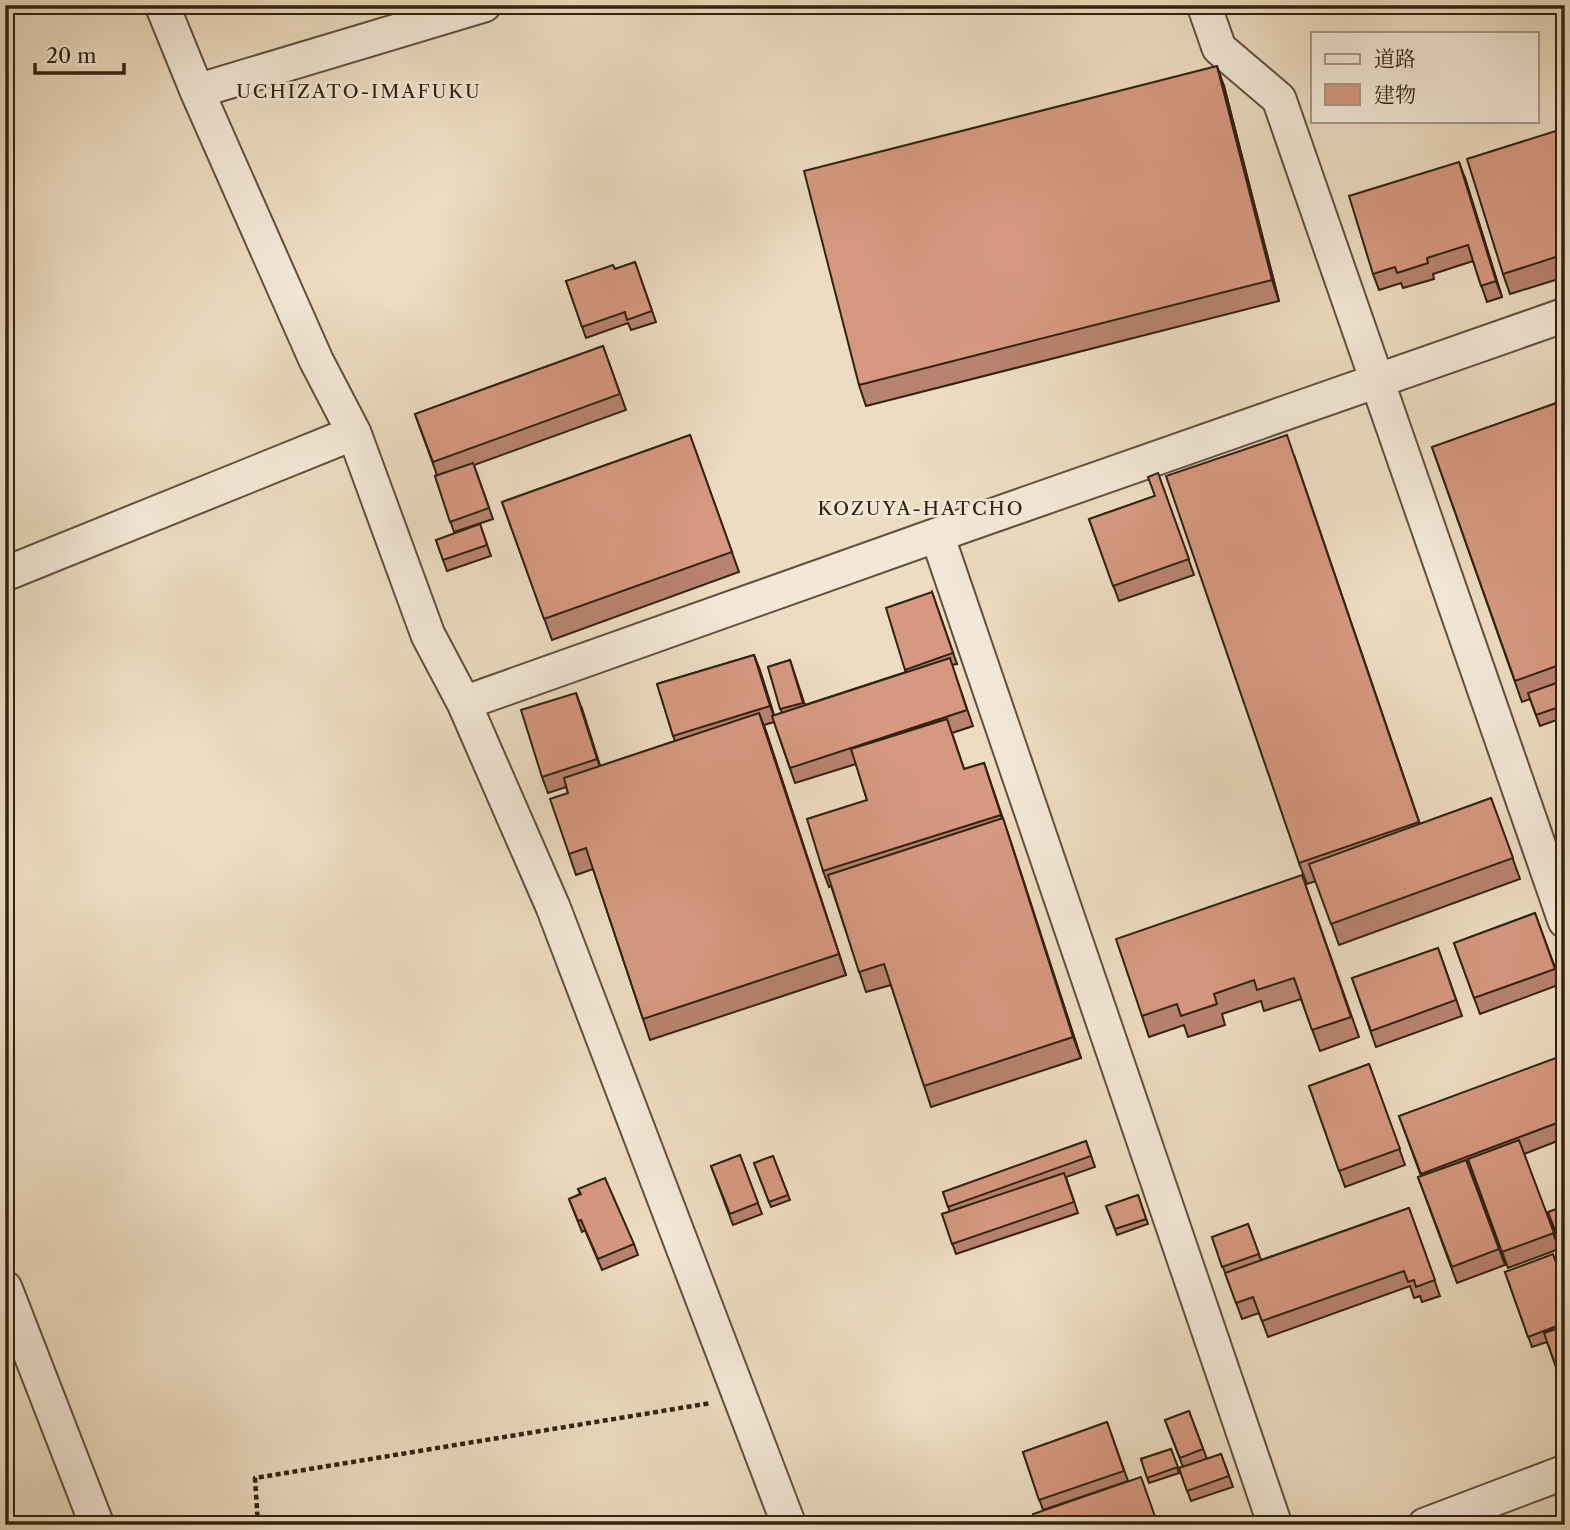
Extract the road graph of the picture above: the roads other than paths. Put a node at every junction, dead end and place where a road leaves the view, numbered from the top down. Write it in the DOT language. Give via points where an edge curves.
graph roads {
  1 [pos="162,5"];
  2 [pos="484,5"];
  3 [pos="1204,5"];
  4 [pos="197,91"];
  5 [pos="1565,315"];
  6 [pos="1376,380"];
  7 [pos="354,433"];
  8 [pos="937,535"];
  9 [pos="5,574"];
  10 [pos="464,703"];
  11 [pos="1565,921"];
  12 [pos="5,1288"];
  13 [pos="1565,1472"];
  14 [pos="97,1525"];
  15 [pos="789,1525"];
  16 [pos="1276,1525"];
  17 [pos="1425,1525"];
  1 -- 4 [label="street"];
  2 -- 4 [label="street"];
  3 -- 6 [label="street" via="1219,48 1279,99"];
  4 -- 7 [label="street" via="316,360"];
  5 -- 6 [label="street"];
  6 -- 8 [label="street"];
  6 -- 11 [label="street"];
  7 -- 9 [label="street"];
  7 -- 10 [label="street" via="428,635"];
  8 -- 10 [label="street"];
  8 -- 16 [label="street"];
  10 -- 15 [label="street" via="553,907"];
  12 -- 14 [label="street"];
  13 -- 17 [label="street"];
}
